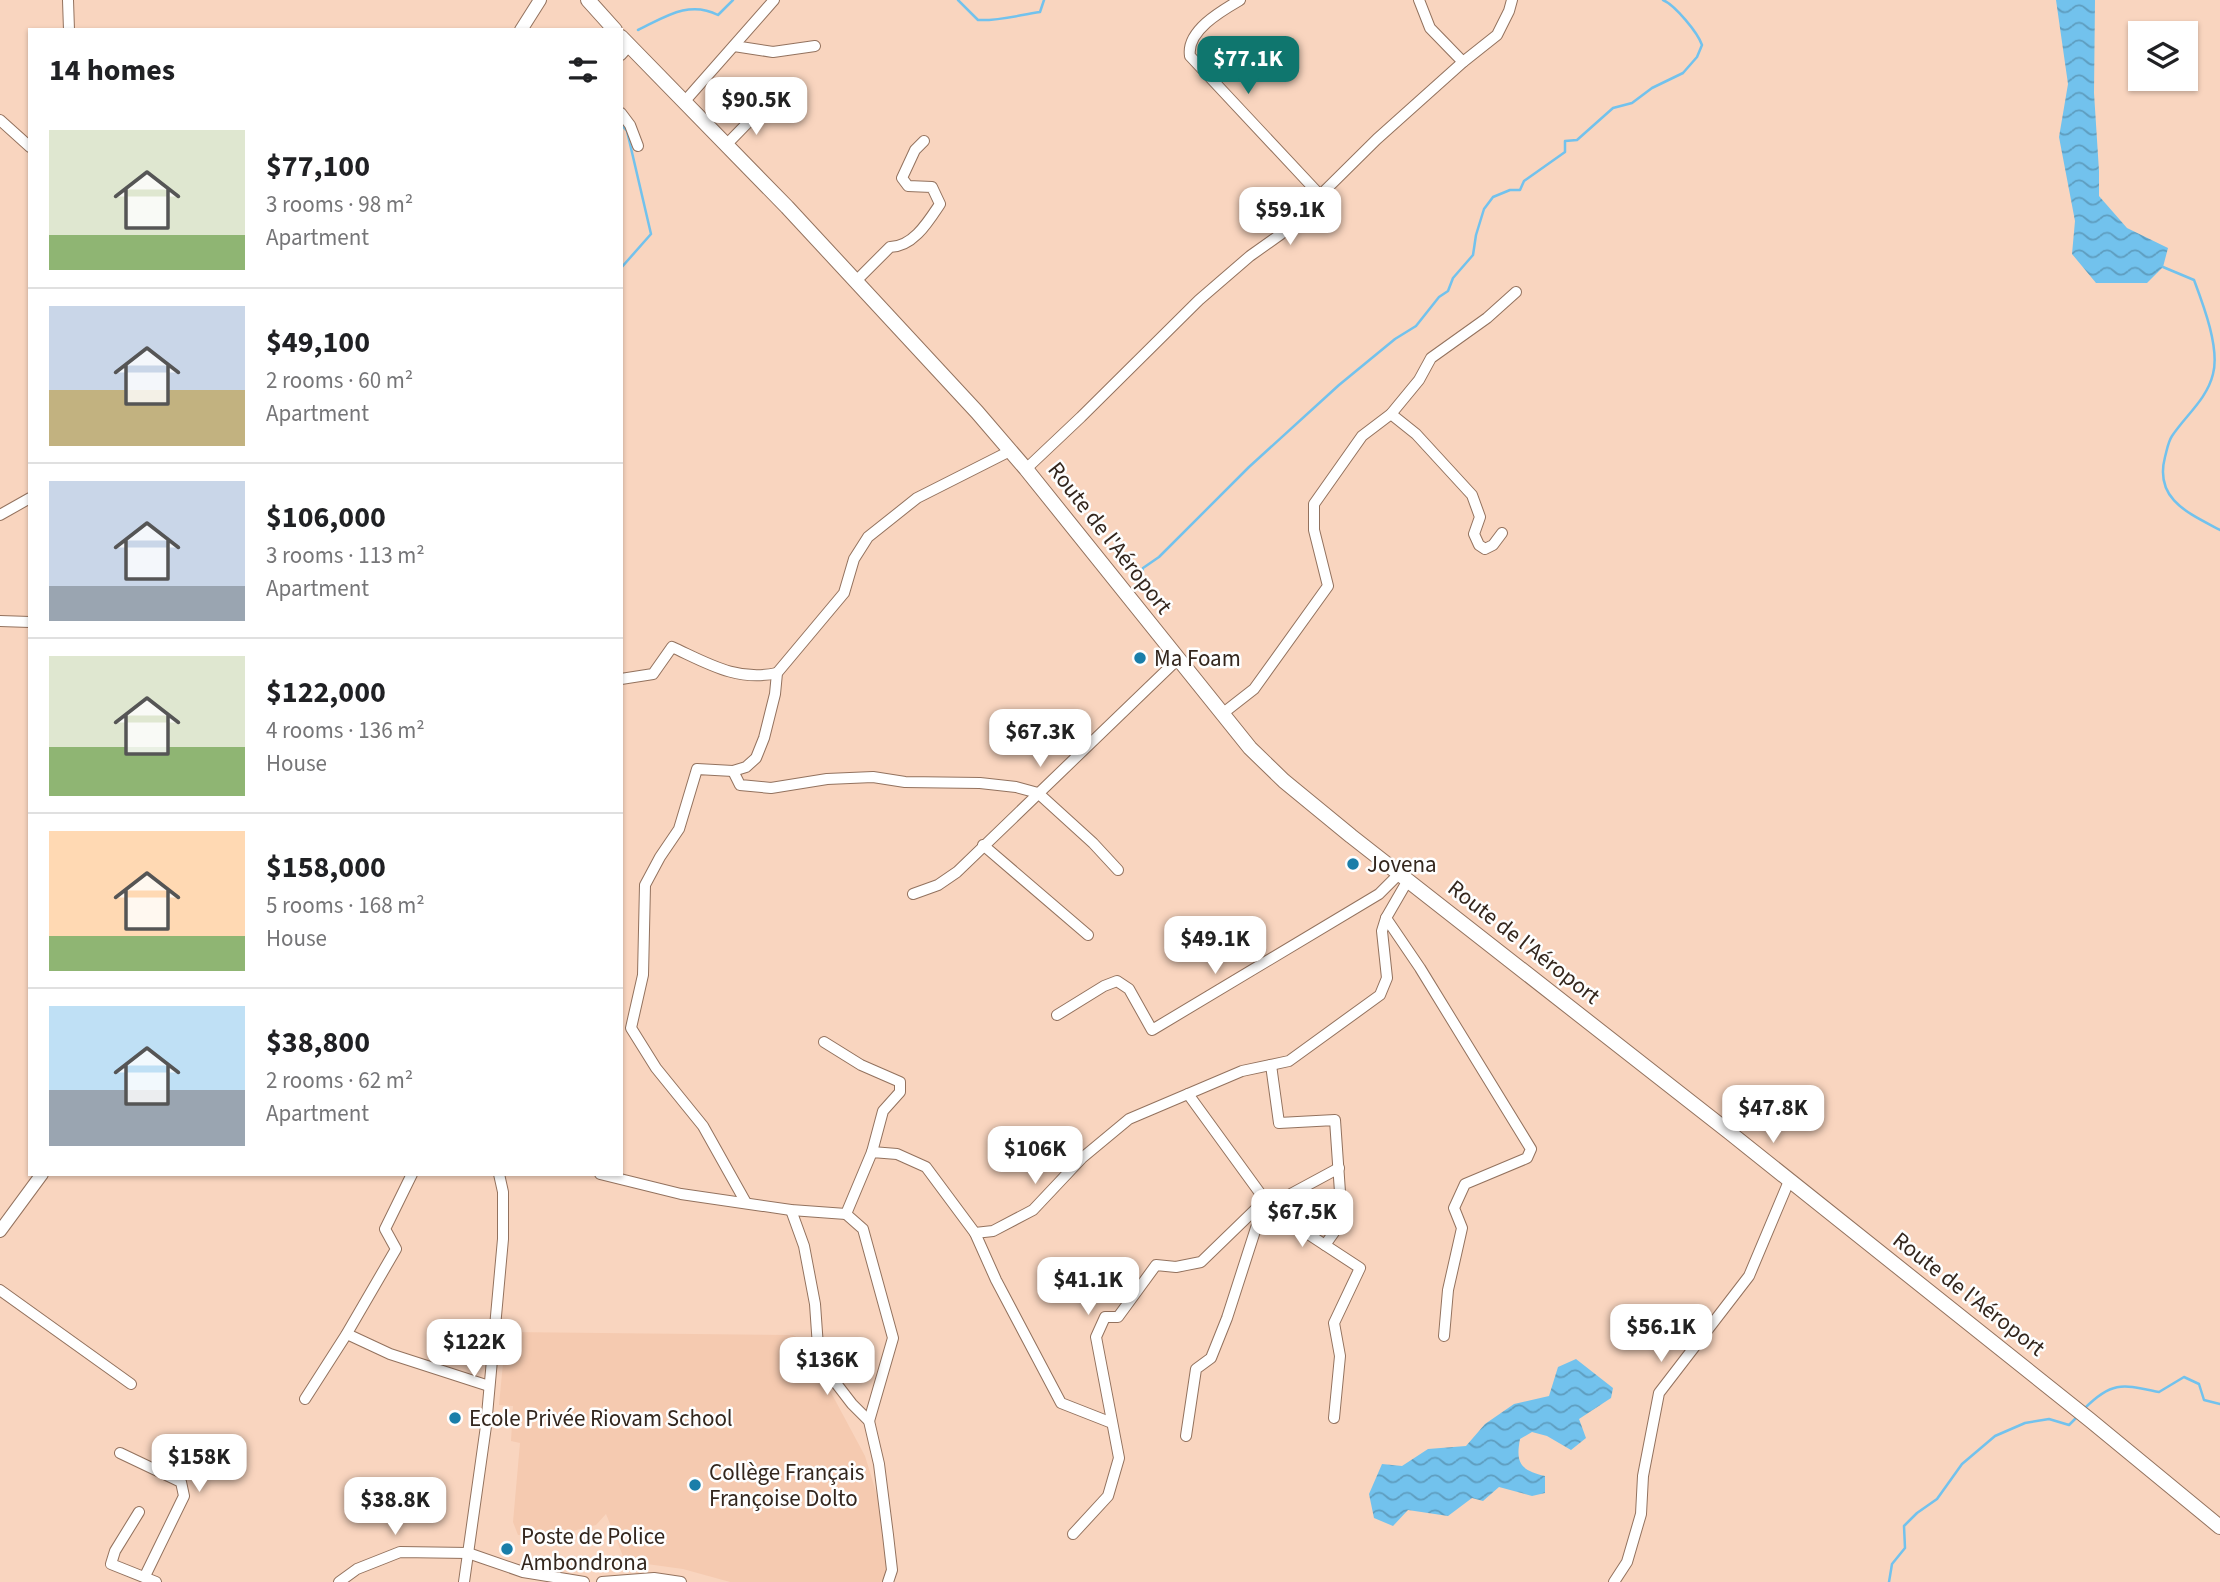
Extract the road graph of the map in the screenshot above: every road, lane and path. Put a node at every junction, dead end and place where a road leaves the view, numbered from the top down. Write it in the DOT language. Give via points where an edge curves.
graph roads {
  1 [pos="68,0"];
  2 [pos="540,0"];
  3 [pos="588,0"];
  4 [pos="774,0"];
  5 [pos="1241,0"];
  6 [pos="1419,0"];
  7 [pos="1512,0"];
  8 [pos="69,28"];
  9 [pos="523,28"];
  10 [pos="613,28"];
  11 [pos="624,46"];
  12 [pos="734,46"];
  13 [pos="815,47"];
  14 [pos="1463,62"];
  15 [pos="685,102"];
  16 [pos="788,111"];
  17 [pos="623,116"];
  18 [pos="0,120"];
  19 [pos="924,141"];
  20 [pos="28,145"];
  21 [pos="726,145"];
  22 [pos="638,146"];
  23 [pos="1320,195"];
  24 [pos="856,281"];
  25 [pos="1516,292"];
  26 [pos="1391,414"];
  27 [pos="1010,451"];
  28 [pos="1026,469"];
  29 [pos="28,499"];
  30 [pos="0,514"];
  31 [pos="1502,533"];
  32 [pos="0,621"];
  33 [pos="28,622"];
  34 [pos="1178,660"];
  35 [pos="777,673"];
  36 [pos="623,679"];
  37 [pos="1222,714"];
  38 [pos="733,771"];
  39 [pos="1038,793"];
  40 [pos="983,845"];
  41 [pos="1118,870"];
  42 [pos="1404,877"];
  43 [pos="913,894"];
  44 [pos="1386,918"];
  45 [pos="1088,935"];
  46 [pos="1057,1016"];
  47 [pos="824,1042"];
  48 [pos="1271,1065"];
  49 [pos="1188,1094"];
  50 [pos="872,1152"];
  51 [pos="1339,1168"];
  52 [pos="41,1176"];
  53 [pos="411,1176"];
  54 [pos="499,1176"];
  55 [pos="608,1176"];
  56 [pos="1789,1181"];
  57 [pos="1265,1200"];
  58 [pos="745,1201"];
  59 [pos="791,1210"];
  60 [pos="846,1214"];
  61 [pos="0,1231"];
  62 [pos="975,1233"];
  63 [pos="1325,1245"];
  64 [pos="0,1290"];
  65 [pos="347,1334"];
  66 [pos="1444,1336"];
  67 [pos="131,1384"];
  68 [pos="489,1386"];
  69 [pos="305,1399"];
  70 [pos="1335,1418"];
  71 [pos="869,1421"];
  72 [pos="1112,1423"];
  73 [pos="1186,1436"];
  74 [pos="120,1453"];
  75 [pos="139,1512"];
  76 [pos="2220,1527"];
  77 [pos="1073,1534"];
  78 [pos="468,1553"];
  79 [pos="145,1576"];
  80 [pos="156,1582"];
  81 [pos="339,1582"];
  82 [pos="464,1582"];
  83 [pos="584,1582"];
  84 [pos="602,1582"];
  85 [pos="680,1582"];
  86 [pos="888,1582"];
  87 [pos="1614,1582"];
  1 -- 8 [label="street"];
  2 -- 9 [label="street"];
  3 -- 10 [label="main road"];
  4 -- 12 [label="street"];
  5 -- 23 [label="street" via="1192,38 1190,56"];
  6 -- 14 [label="street" via="1430,28"];
  7 -- 14 [label="street" via="1497,35"];
  11 -- 15 [label="main road, Route de l'Aéroport"];
  12 -- 13 [label="street" via="773,52"];
  12 -- 15 [label="street"];
  14 -- 23 [label="street"];
  15 -- 21 [label="main road, Route de l'Aéroport"];
  16 -- 21 [label="street" via="784,106 765,104"];
  17 -- 22 [label="street"];
  18 -- 20 [label="street"];
  19 -- 24 [label="street" via="902,178 908,186 932,187 940,204 904,246 890,247"];
  21 -- 24 [label="main road, Route de l'Aéroport"];
  23 -- 28 [label="street" via="1281,234 1199,300"];
  24 -- 27 [label="main road, Route de l'Aéroport"];
  25 -- 26 [label="street" via="1432,358"];
  26 -- 31 [label="street" via="1416,434 1472,495 1480,517 1474,534 1479,545 1485,549 1493,545"];
  26 -- 37 [label="street" via="1362,436 1314,504 1314,530 1328,586 1254,690"];
  27 -- 28 [label="main road, Route de l'Aéroport"];
  27 -- 35 [label="street" via="917,498 868,537 854,559 845,593"];
  28 -- 34 [label="main road, Route de l'Aéroport"];
  29 -- 30 [label="street"];
  32 -- 33 [label="street"];
  34 -- 37 [label="main road, Route de l'Aéroport"];
  34 -- 39 [label="street"];
  35 -- 36 [label="street" via="742,676 671,647 653,674"];
  35 -- 38 [label="street" via="765,738 756,758"];
  37 -- 42 [label="main road, Route de l'Aéroport" via="1284,781"];
  38 -- 39 [label="street" via="740,785 771,788 873,777 980,783"];
  38 -- 58 [label="street" via="697,769 679,829 645,885 643,975 631,1028 656,1068 703,1126"];
  39 -- 40 [label="street"];
  39 -- 41 [label="street"];
  40 -- 43 [label="street" via="957,872"];
  40 -- 45 [label="street"];
  42 -- 44 [label="street"];
  42 -- 46 [label="street" via="1153,1030 1129,989 1117,981"];
  42 -- 56 [label="main road, Route de l'Aéroport"];
  44 -- 48 [label="street" via="1382,931 1387,978 1380,995 1289,1061"];
  44 -- 66 [label="street" via="1531,1149 1527,1158 1465,1184 1454,1208 1462,1228 1448,1290"];
  47 -- 50 [label="street" via="900,1082 900,1092 883,1111"];
  48 -- 49 [label="street" via="1242,1071"];
  48 -- 51 [label="street" via="1279,1123 1335,1120"];
  49 -- 57 [label="street"];
  49 -- 62 [label="street" via="1129,1119 1082,1158 1033,1210 993,1231"];
  50 -- 60 [label="street"];
  50 -- 62 [label="street" via="897,1154 926,1167"];
  51 -- 57 [label="street" via="1289,1195"];
  51 -- 63 [label="street" via="1342,1221"];
  52 -- 61 [label="street"];
  53 -- 65 [label="street" via="385,1229 396,1249"];
  54 -- 68 [label="street" via="503,1239"];
  55 -- 58 [label="street" via="681,1194"];
  56 -- 76 [label="main road, Route de l'Aéroport"];
  56 -- 87 [label="street" via="1749,1276 1659,1393 1643,1476 1641,1514 1627,1562"];
  57 -- 63 [label="street"];
  57 -- 72 [label="street" via="1201,1262 1156,1265 1118,1317 1105,1317 1096,1337"];
  57 -- 73 [label="street" via="1211,1358 1196,1369"];
  58 -- 59 [label="street"];
  59 -- 60 [label="street"];
  59 -- 71 [label="street" via="804,1245 815,1304 819,1361"];
  60 -- 71 [label="street" via="863,1230 893,1338"];
  62 -- 72 [label="street" via="1061,1403"];
  63 -- 70 [label="street" via="1360,1268 1334,1322 1340,1356"];
  64 -- 67 [label="street"];
  65 -- 68 [label="street" via="390,1354"];
  65 -- 69 [label="street"];
  68 -- 78 [label="street"];
  71 -- 86 [label="street" via="888,1535 892,1570"];
  72 -- 77 [label="street" via="1119,1458 1108,1496"];
  74 -- 79 [label="street" via="181,1482 184,1496"];
  75 -- 79 [label="street" via="111,1564"];
  78 -- 81 [label="street" via="400,1552 357,1569"];
  78 -- 82 [label="street"];
  78 -- 83 [label="street" via="523,1572"];
  79 -- 80 [label="street"];
  84 -- 85 [label="street" via="654,1578"];
}
